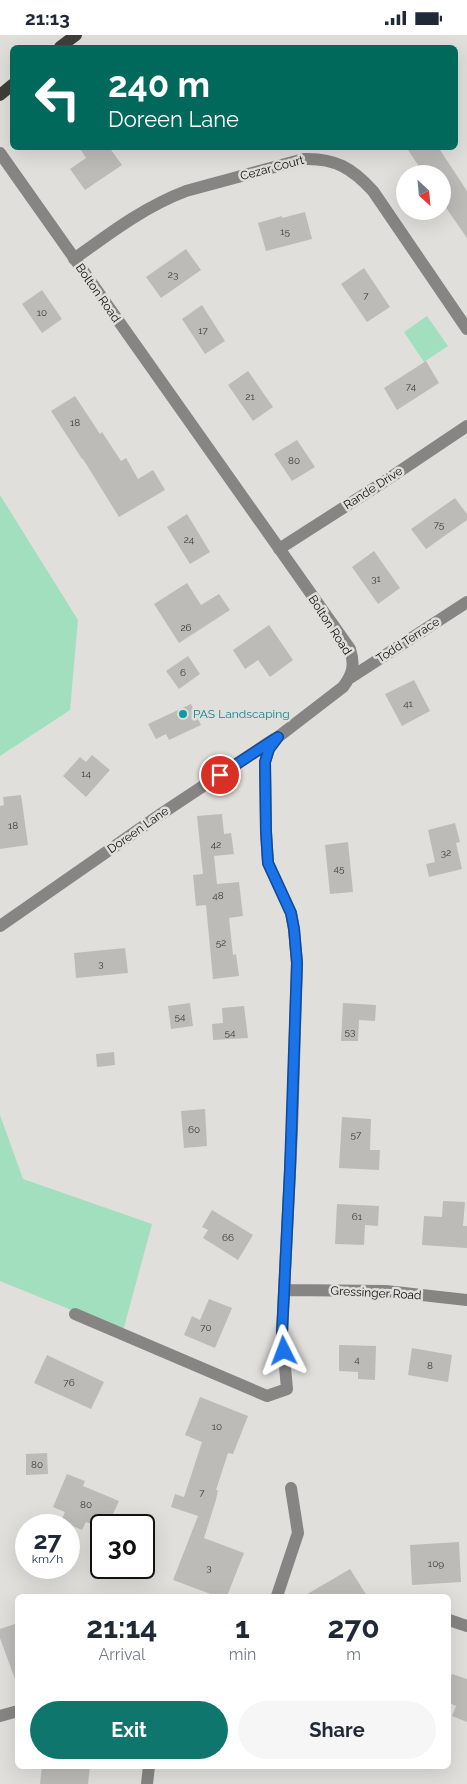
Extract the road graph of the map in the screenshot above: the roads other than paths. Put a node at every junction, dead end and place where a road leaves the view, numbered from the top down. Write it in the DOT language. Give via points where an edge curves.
graph roads {
  1 [pos="76,35"];
  2 [pos="63,45"];
  3 [pos="10,87"];
  4 [pos="0,95"];
  5 [pos="0,153"];
  6 [pos="74,259"];
  7 [pos="467,329"];
  8 [pos="467,426"];
  9 [pos="279,549"];
  10 [pos="467,602"];
  11 [pos="350,678"];
  12 [pos="278,737"];
  13 [pos="0,926"];
  14 [pos="285,1290"];
  15 [pos="467,1299"];
  16 [pos="75,1314"];
  17 [pos="291,1488"];
  18 [pos="278,1594"];
  19 [pos="451,1620"];
  20 [pos="467,1626"];
  21 [pos="15,1712"];
  22 [pos="0,1716"];
  23 [pos="149,1769"];
  24 [pos="147,1784"];
  1 -- 2 [label="main road"];
  3 -- 4 [label="main road"];
  5 -- 6 [label="street, Bolton Road"];
  6 -- 7 [label="street, Cezar Court" via="141,211 168,198 304,159 332,161 348,169 373,191"];
  6 -- 9 [label="street, Bolton Road"];
  8 -- 9 [label="street, Rande Drive"];
  9 -- 11 [label="street, Bolton Road" via="350,649 353,670"];
  10 -- 11 [label="street, Todd Terrace"];
  11 -- 12 [label="street"];
  12 -- 13 [label="street, Doreen Lane"];
  12 -- 14 [label="street" via="265,762 268,863 291,913 297,963"];
  14 -- 15 [label="street, Gressinger Road" via="386,1291"];
  14 -- 16 [label="street" via="282,1333 287,1389 266,1396"];
  17 -- 18 [label="street" via="298,1533"];
  19 -- 20 [label="street"];
  21 -- 22 [label="street"];
  23 -- 24 [label="street"];
}
